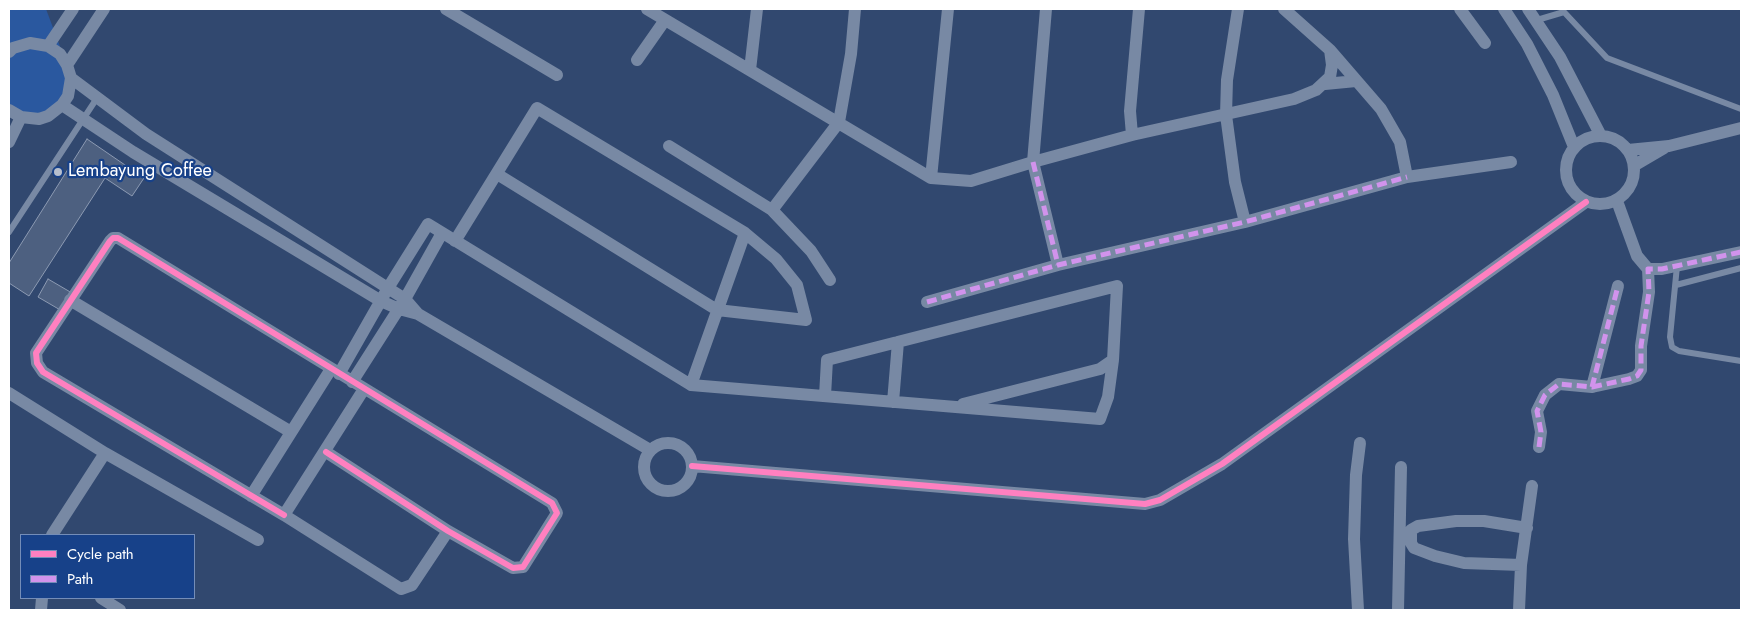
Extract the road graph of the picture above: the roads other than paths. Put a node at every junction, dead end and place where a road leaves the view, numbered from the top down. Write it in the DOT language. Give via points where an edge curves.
graph roads {
  1 [pos="73,9"];
  2 [pos="104,9"];
  3 [pos="446,9"];
  4 [pos="647,9"];
  5 [pos="757,9"];
  6 [pos="855,9"];
  7 [pos="948,9"];
  8 [pos="1046,9"];
  9 [pos="1139,9"];
  10 [pos="1238,9"];
  11 [pos="1284,9"];
  12 [pos="1460,9"];
  13 [pos="1504,9"];
  14 [pos="1528,9"];
  15 [pos="1563,11"];
  16 [pos="665,20"];
  17 [pos="1537,20"];
  18 [pos="1485,43"];
  19 [pos="48,46"];
  20 [pos="1330,50"];
  21 [pos="9,52"];
  22 [pos="637,60"];
  23 [pos="67,65"];
  24 [pos="750,70"];
  25 [pos="557,75"];
  26 [pos="71,78"];
  27 [pos="1356,81"];
  28 [pos="1325,84"];
  29 [pos="97,98"];
  30 [pos="62,105"];
  31 [pos="1741,109"];
  32 [pos="12,113"];
  33 [pos="1226,115"];
  34 [pos="83,119"];
  35 [pos="839,122"];
  36 [pos="1741,128"];
  37 [pos="1600,134"];
  38 [pos="1132,135"];
  39 [pos="9,142"];
  40 [pos="670,146"];
  41 [pos="1669,146"];
  42 [pos="1574,147"];
  43 [pos="167,148"];
  44 [pos="1628,150"];
  45 [pos="1032,162"];
  46 [pos="1512,162"];
  47 [pos="1635,165"];
  48 [pos="157,166"];
  49 [pos="497,174"];
  50 [pos="1408,177"];
  51 [pos="931,178"];
  52 [pos="1617,201"];
  53 [pos="1586,202"];
  54 [pos="772,210"];
  55 [pos="1245,222"];
  56 [pos="9,232"];
  57 [pos="442,233"];
  58 [pos="745,233"];
  59 [pos="455,241"];
  60 [pos="1741,252"];
  61 [pos="1058,265"];
  62 [pos="1677,266"];
  63 [pos="1741,268"];
  64 [pos="1648,269"];
  65 [pos="830,280"];
  66 [pos="1676,285"];
  67 [pos="1618,286"];
  68 [pos="388,288"];
  69 [pos="70,300"];
  70 [pos="381,301"];
  71 [pos="927,302"];
  72 [pos="402,304"];
  73 [pos="717,310"];
  74 [pos="898,342"];
  75 [pos="1113,360"];
  76 [pos="1741,361"];
  77 [pos="335,372"];
  78 [pos="352,382"];
  79 [pos="691,385"];
  80 [pos="1592,387"];
  81 [pos="364,389"];
  82 [pos="9,392"];
  83 [pos="825,396"];
  84 [pos="893,402"];
  85 [pos="951,407"];
  86 [pos="292,432"];
  87 [pos="1360,443"];
  88 [pos="1539,448"];
  89 [pos="650,450"];
  90 [pos="326,452"];
  91 [pos="104,453"];
  92 [pos="692,466"];
  93 [pos="1401,467"];
  94 [pos="1532,486"];
  95 [pos="251,496"];
  96 [pos="284,515"];
  97 [pos="1526,528"];
  98 [pos="448,531"];
  99 [pos="53,534"];
  100 [pos="258,540"];
  101 [pos="1521,565"];
  102 [pos="103,599"];
  103 [pos="120,610"];
  104 [pos="1358,610"];
  105 [pos="1398,610"];
  106 [pos="1519,610"];
  1 -- 19 [label="street"];
  2 -- 23 [label="street"];
  3 -- 25 [label="street"];
  4 -- 16 [label="street"];
  5 -- 24 [label="street"];
  6 -- 35 [label="street"];
  7 -- 51 [label="street"];
  8 -- 45 [label="street"];
  9 -- 38 [label="street" via="1130,112"];
  10 -- 33 [label="street" via="1227,80"];
  11 -- 20 [label="street"];
  12 -- 18 [label="street"];
  13 -- 42 [label="street" via="1527,44 1553,95"];
  14 -- 17 [label="street"];
  15 -- 17 [label="lane"];
  15 -- 31 [label="lane" via="1607,58"];
  16 -- 22 [label="street"];
  16 -- 24 [label="street"];
  17 -- 37 [label="street"];
  19 -- 21 [label="street" via="30,43"];
  19 -- 23 [label="street" via="60,54"];
  20 -- 27 [label="street"];
  20 -- 28 [label="street" via="1330,77"];
  23 -- 26 [label="street"];
  24 -- 35 [label="street"];
  26 -- 29 [label="street"];
  26 -- 30 [label="street" via="68,96"];
  27 -- 28 [label="street"];
  27 -- 50 [label="street" via="1381,110 1400,142"];
  28 -- 33 [label="street" via="1294,98"];
  29 -- 34 [label="lane"];
  29 -- 43 [label="street"];
  30 -- 32 [label="street" via="40,118"];
  30 -- 34 [label="street"];
  32 -- 39 [label="street"];
  33 -- 38 [label="street"];
  33 -- 55 [label="street" via="1235,182"];
  34 -- 48 [label="street"];
  34 -- 56 [label="lane"];
  35 -- 51 [label="street"];
  35 -- 54 [label="street"];
  36 -- 41 [label="street"];
  37 -- 42 [label="street"];
  37 -- 44 [label="street" via="1622,143"];
  38 -- 45 [label="street"];
  40 -- 54 [label="street"];
  41 -- 44 [label="street"];
  41 -- 47 [label="street"];
  42 -- 53 [label="street" via="1566,169 1568,181 1574,192"];
  43 -- 48 [label="street"];
  43 -- 68 [label="street"];
  44 -- 47 [label="street"];
  45 -- 51 [label="street" via="971,181"];
  45 -- 61 [label="street"];
  46 -- 50 [label="street"];
  47 -- 52 [label="street" via="1631,186"];
  48 -- 70 [label="street"];
  49 -- 58 [label="street" via="537,108"];
  49 -- 59 [label="street"];
  49 -- 73 [label="street"];
  50 -- 55 [label="street"];
  52 -- 53 [label="street" via="1602,205"];
  52 -- 64 [label="street" via="1636,256"];
  53 -- 92 [label="street" via="1222,464 1160,500 1145,504"];
  54 -- 65 [label="street" via="811,251"];
  55 -- 61 [label="street"];
  57 -- 59 [label="street"];
  57 -- 68 [label="street" via="428,224"];
  57 -- 72 [label="street"];
  58 -- 73 [label="street"];
  58 -- 73 [label="street" via="776,259 796,285 806,320"];
  59 -- 79 [label="street"];
  60 -- 62 [label="street"];
  61 -- 71 [label="street"];
  62 -- 64 [label="street"];
  62 -- 66 [label="lane"];
  63 -- 66 [label="lane"];
  64 -- 80 [label="street" via="1649,292 1641,370 1630,379"];
  66 -- 76 [label="lane" via="1670,337 1672,347 1679,351"];
  67 -- 80 [label="street"];
  68 -- 70 [label="street"];
  68 -- 72 [label="street"];
  69 -- 77 [label="street" via="110,241 118,238"];
  69 -- 86 [label="street"];
  69 -- 95 [label="street" via="36,353 43,372"];
  70 -- 72 [label="street"];
  70 -- 77 [label="street"];
  72 -- 78 [label="street"];
  72 -- 89 [label="street"];
  73 -- 79 [label="street"];
  74 -- 75 [label="street" via="1117,286"];
  74 -- 83 [label="street" via="827,360"];
  74 -- 84 [label="street"];
  75 -- 85 [label="street" via="1100,369"];
  75 -- 85 [label="street" via="1108,397 1100,419"];
  77 -- 78 [label="street"];
  77 -- 86 [label="street"];
  78 -- 81 [label="street"];
  79 -- 83 [label="street"];
  80 -- 88 [label="street" via="1559,384 1545,395 1537,411"];
  81 -- 90 [label="street"];
  81 -- 98 [label="street" via="552,503 557,510 555,519 519,569"];
  82 -- 91 [label="street"];
  83 -- 84 [label="street"];
  84 -- 85 [label="street"];
  86 -- 95 [label="street"];
  87 -- 104 [label="street" via="1354,539"];
  89 -- 92 [label="street" via="664,443 680,446"];
  89 -- 92 [label="street" via="643,470 648,482 660,491 673,492 685,485"];
  90 -- 96 [label="street"];
  90 -- 98 [label="street"];
  91 -- 99 [label="street"];
  91 -- 100 [label="street"];
  93 -- 105 [label="street"];
  94 -- 97 [label="street"];
  95 -- 96 [label="street"];
  96 -- 98 [label="street" via="401,588 412,585"];
  97 -- 101 [label="street"];
  97 -- 101 [label="street" via="1484,521 1418,526 1411,530 1414,548 1435,556 1464,563"];
  101 -- 106 [label="street"];
  102 -- 103 [label="street"];
}
